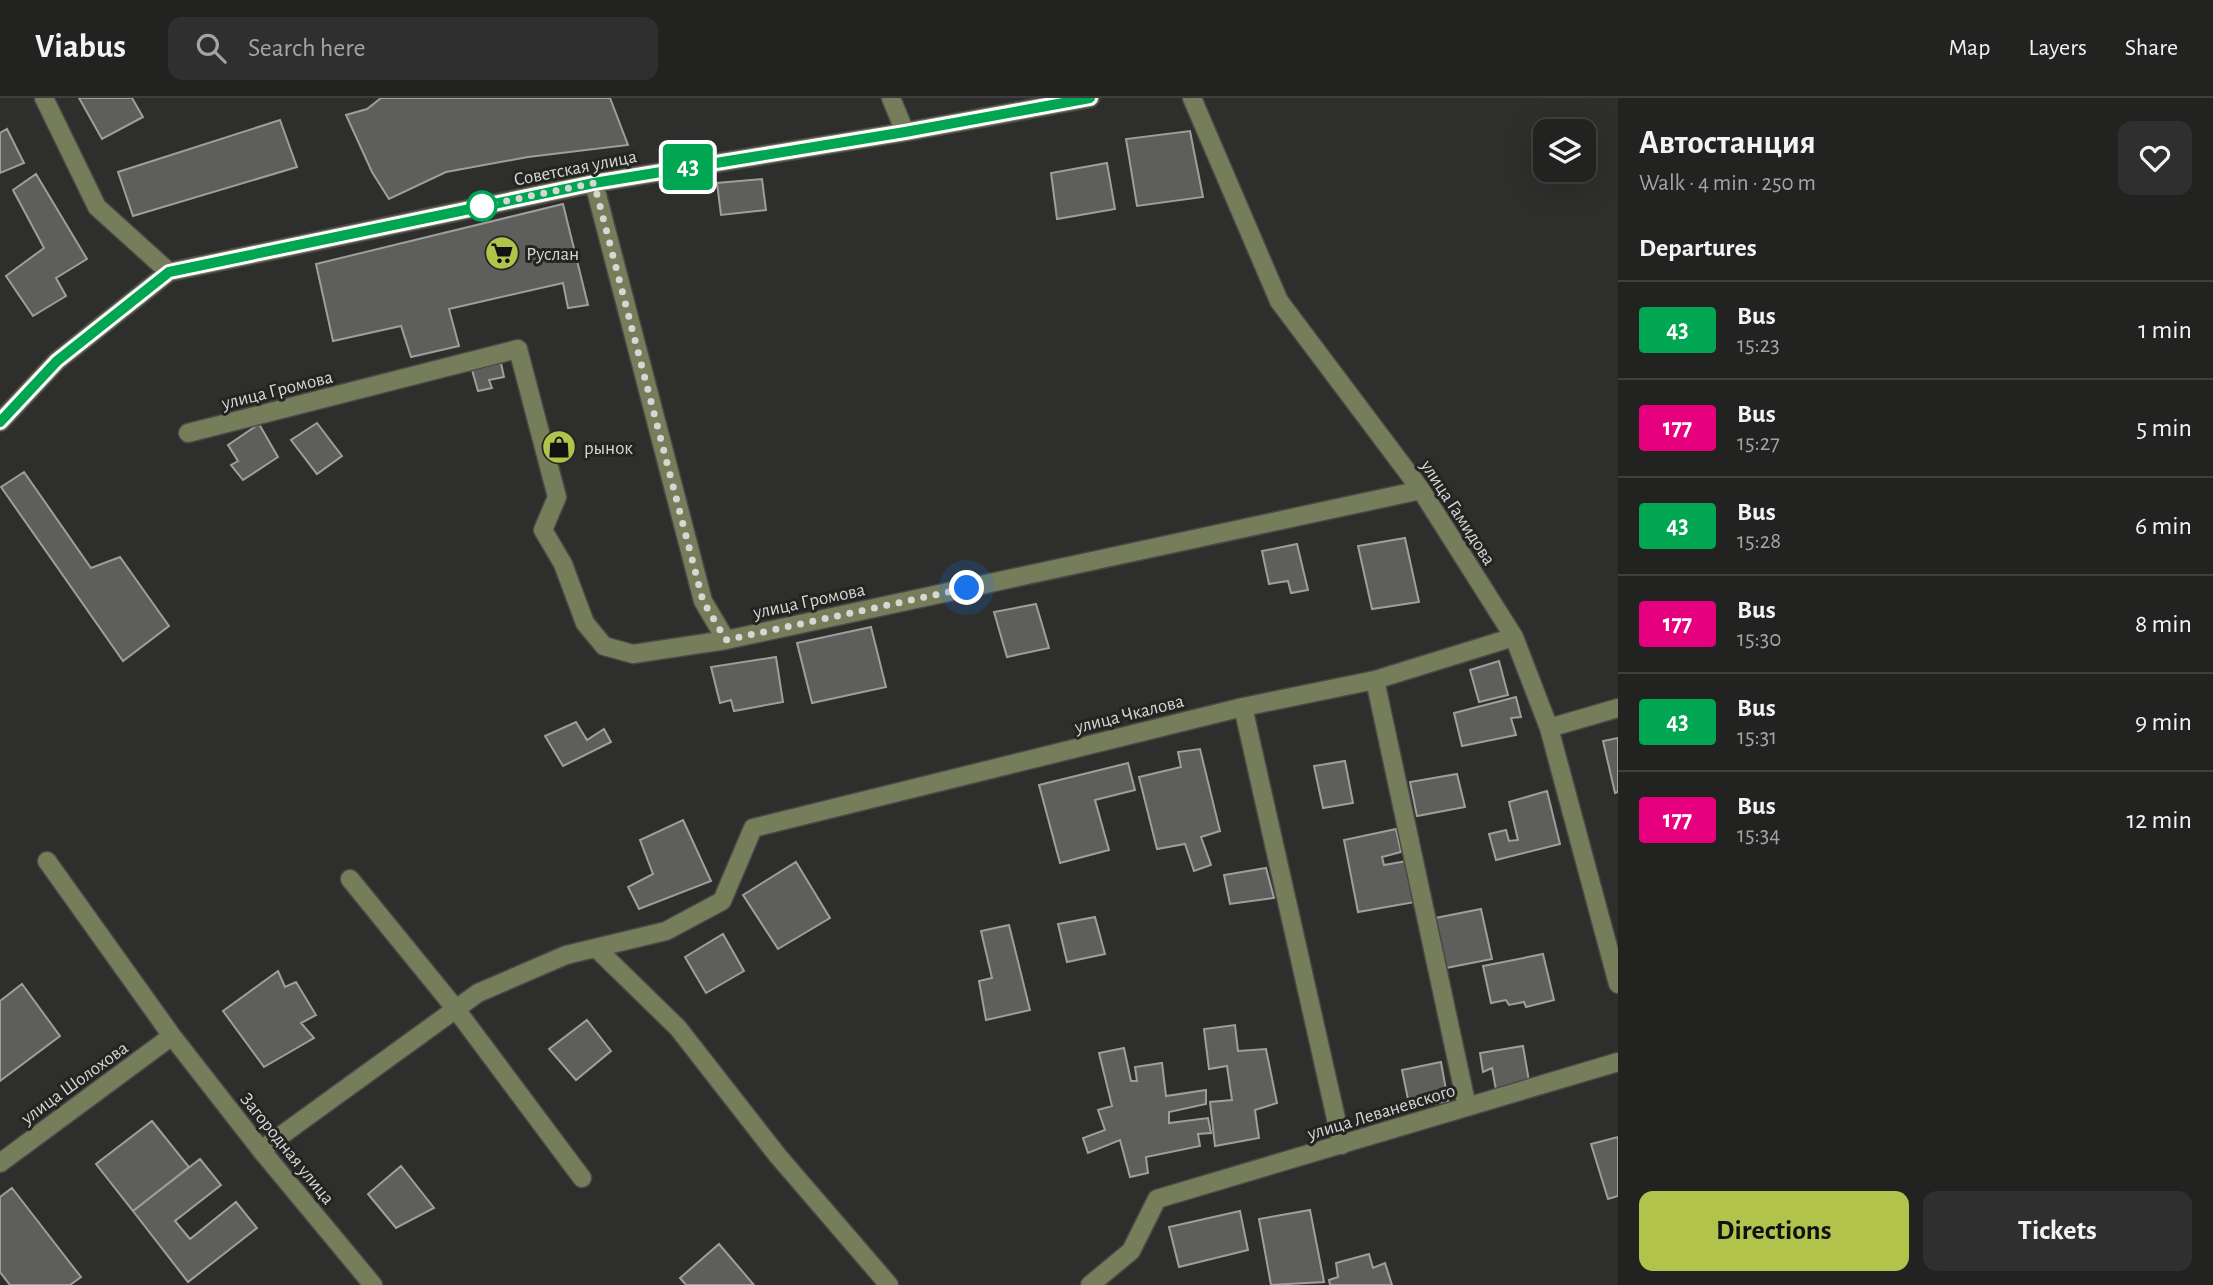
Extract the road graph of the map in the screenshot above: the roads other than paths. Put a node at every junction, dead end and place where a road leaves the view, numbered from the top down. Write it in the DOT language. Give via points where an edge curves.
graph roads {
  1 [pos="44,98"];
  2 [pos="891,98"];
  3 [pos="1090,98"];
  4 [pos="1192,98"];
  5 [pos="905,132"];
  6 [pos="594,183"];
  7 [pos="169,272"];
  8 [pos="0,422"];
  9 [pos="188,433"];
  10 [pos="1422,490"];
  11 [pos="1514,637"];
  12 [pos="726,640"];
  13 [pos="1376,680"];
  14 [pos="1243,707"];
  15 [pos="1618,708"];
  16 [pos="1549,728"];
  17 [pos="47,861"];
  18 [pos="350,878"];
  19 [pos="596,948"];
  20 [pos="1618,984"];
  21 [pos="455,1008"];
  22 [pos="172,1036"];
  23 [pos="1618,1062"];
  24 [pos="1467,1107"];
  25 [pos="1342,1145"];
  26 [pos="261,1150"];
  27 [pos="0,1163"];
  28 [pos="582,1178"];
  29 [pos="373,1285"];
  30 [pos="888,1285"];
  31 [pos="1090,1285"];
  1 -- 7 [label="street" via="97,207"];
  2 -- 5 [label="street"];
  3 -- 5 [label="street, Советская улица"];
  4 -- 10 [label="street, улица Гамидова" via="1279,301"];
  5 -- 6 [label="street, Советская улица"];
  6 -- 7 [label="street, Советская улица"];
  6 -- 12 [label="street" via="703,601"];
  7 -- 8 [label="street, Советская улица" via="57,361"];
  9 -- 12 [label="street, улица Громова" via="518,349 557,497 543,530 563,564 585,623 604,646 633,654"];
  10 -- 11 [label="street, улица Гамидова"];
  10 -- 12 [label="street, улица Громова"];
  11 -- 13 [label="street, улица Чкалова"];
  11 -- 16 [label="street, улица Гамидова"];
  13 -- 14 [label="street, улица Чкалова"];
  13 -- 24 [label="street"];
  14 -- 19 [label="street, улица Чкалова" via="754,828 722,901 666,931"];
  14 -- 25 [label="street"];
  15 -- 16 [label="street"];
  16 -- 20 [label="street, улица Гамидова"];
  17 -- 22 [label="street, Загородная улица"];
  18 -- 21 [label="street"];
  19 -- 21 [label="street" via="566,955 478,993"];
  19 -- 30 [label="street" via="678,1028 778,1156"];
  21 -- 26 [label="street"];
  21 -- 28 [label="street"];
  22 -- 26 [label="street, Загородная улица"];
  22 -- 27 [label="street, улица Шолохова"];
  23 -- 24 [label="street, улица Леваневского"];
  24 -- 25 [label="street, улица Леваневского"];
  25 -- 31 [label="street, улица Леваневского" via="1157,1199 1131,1251"];
  26 -- 29 [label="street, Загородная улица"];
}
